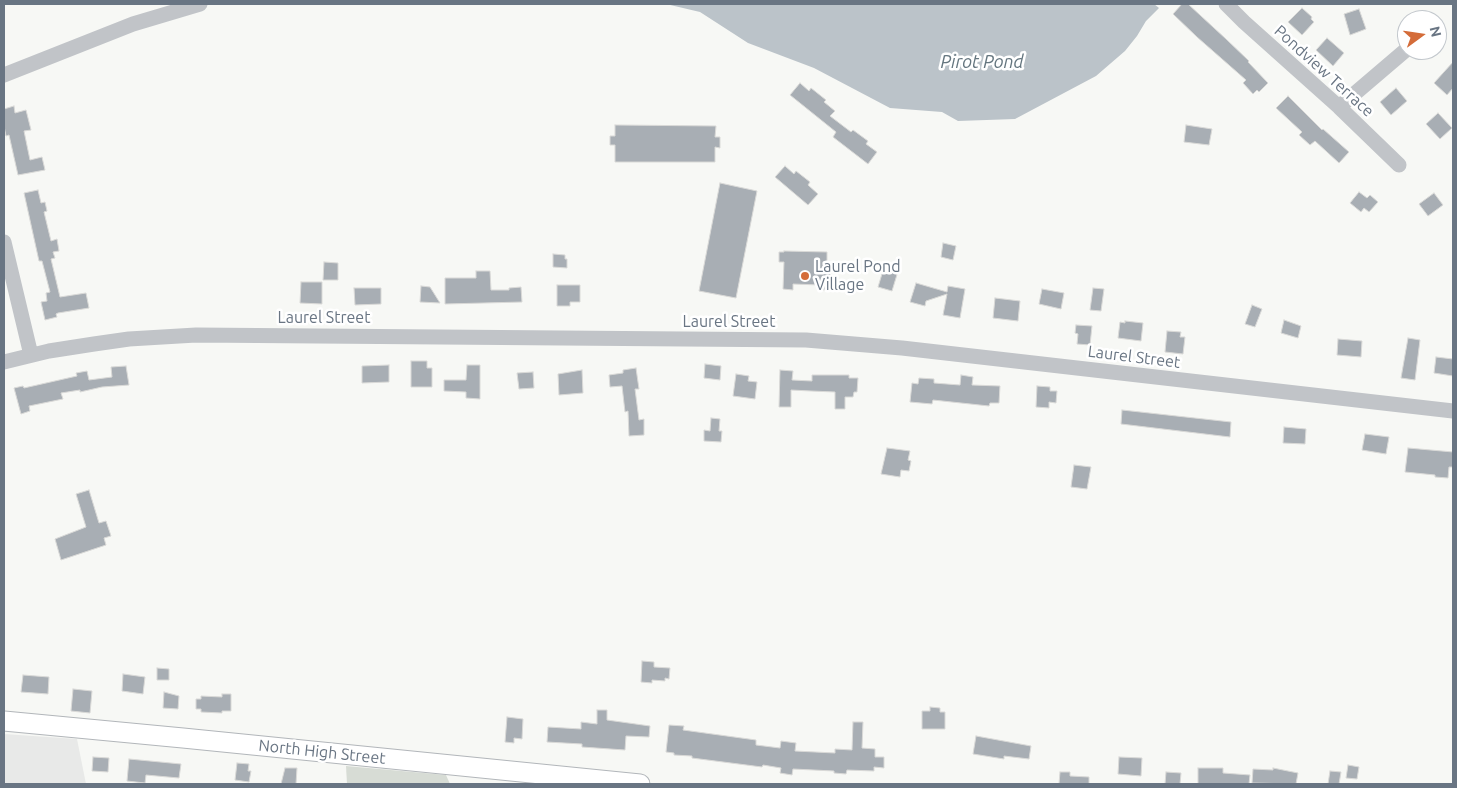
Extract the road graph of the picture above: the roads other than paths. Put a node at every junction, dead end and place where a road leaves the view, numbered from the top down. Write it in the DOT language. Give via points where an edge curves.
graph roads {
  1 [pos="200,4"];
  2 [pos="1226,4"];
  3 [pos="1397,58"];
  4 [pos="4,76"];
  5 [pos="1339,107"];
  6 [pos="1400,164"];
  7 [pos="4,242"];
  8 [pos="30,355"];
  9 [pos="4,362"];
  10 [pos="1453,411"];
  11 [pos="4,721"];
  12 [pos="639,784"];
  1 -- 4 [label="street" via="133,24"];
  2 -- 5 [label="street, Pondview Terrace"];
  3 -- 5 [label="street"];
  5 -- 6 [label="street, Pondview Terrace"];
  7 -- 8 [label="street"];
  8 -- 9 [label="street, Laurel Street"];
  8 -- 10 [label="street, Laurel Street" via="120,340 196,335 806,340 902,348"];
  11 -- 12 [label="main road, North High Street"];
}
